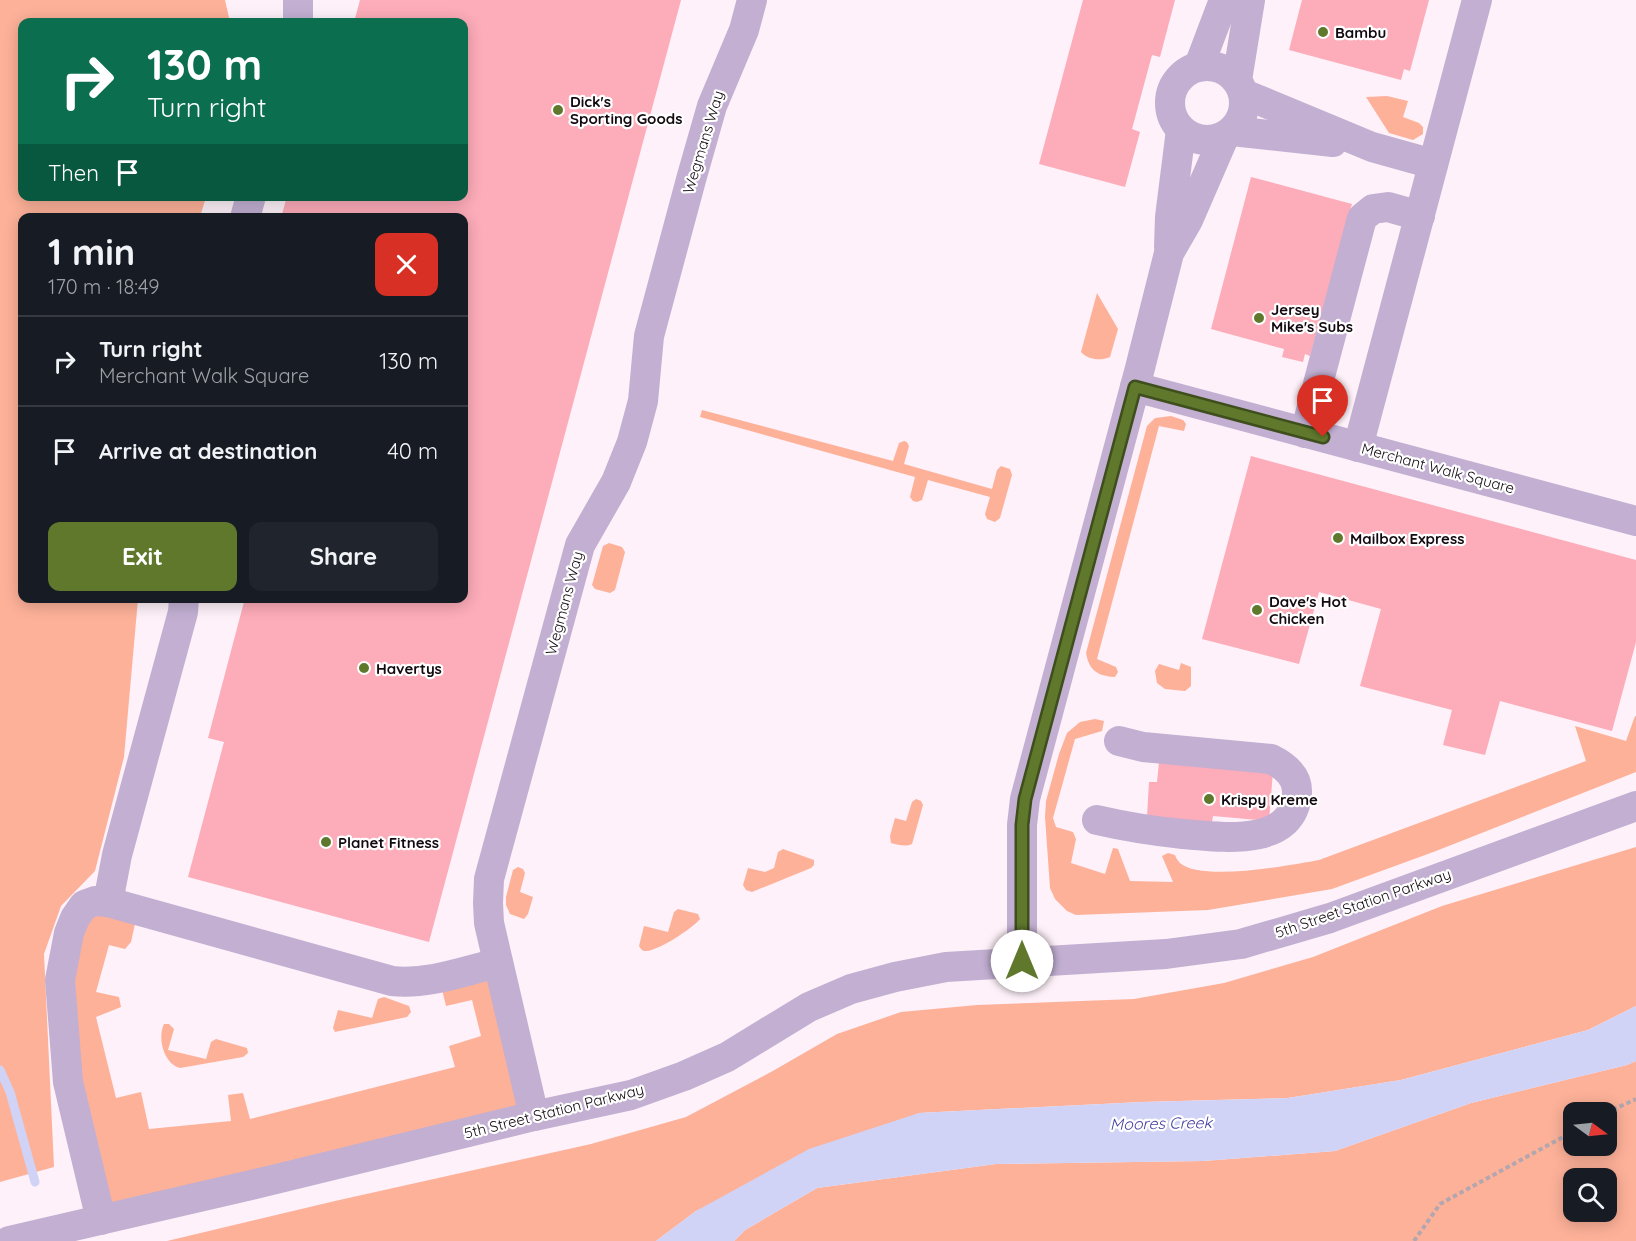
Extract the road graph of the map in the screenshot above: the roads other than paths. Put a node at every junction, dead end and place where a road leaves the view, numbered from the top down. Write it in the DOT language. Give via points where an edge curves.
graph roads {
  1 [pos="298,0"];
  2 [pos="752,0"];
  3 [pos="1224,0"];
  4 [pos="1250,0"];
  5 [pos="1477,0"];
  6 [pos="298,18"];
  7 [pos="1199,66"];
  8 [pos="1240,87"];
  9 [pos="1181,130"];
  10 [pos="1228,134"];
  11 [pos="1372,147"];
  12 [pos="1433,164"];
  13 [pos="1420,216"];
  14 [pos="1169,253"];
  15 [pos="1135,387"];
  16 [pos="1305,432"];
  17 [pos="1359,447"];
  18 [pos="1636,521"];
  19 [pos="184,603"];
  20 [pos="1119,741"];
  21 [pos="1636,806"];
  22 [pos="1097,820"];
  23 [pos="108,902"];
  24 [pos="1022,961"];
  25 [pos="498,963"];
  26 [pos="534,1116"];
  27 [pos="101,1220"];
  28 [pos="9,1241"];
  1 -- 6 [label="street"];
  2 -- 25 [label="street, Wegmans Way" via="744,30 712,106 692,176 649,336 643,401 632,442 616,482 580,545 489,879 489,923"];
  3 -- 7 [label="street"];
  4 -- 8 [label="street"];
  5 -- 12 [label="street"];
  7 -- 8 [label="street" via="1225,70"];
  7 -- 9 [label="street" via="1185,73 1172,90 1171,111"];
  8 -- 10 [label="street" via="1243,114"];
  8 -- 11 [label="street"];
  9 -- 10 [label="street" via="1202,140"];
  9 -- 14 [label="street"];
  10 -- 11 [label="street"];
  10 -- 14 [label="street"];
  11 -- 12 [label="street"];
  12 -- 13 [label="street"];
  13 -- 16 [label="street" via="1388,207 1373,209 1362,218"];
  13 -- 17 [label="street"];
  14 -- 15 [label="street"];
  15 -- 16 [label="street, Merchant Walk Square"];
  15 -- 24 [label="street" via="1025,799"];
  16 -- 17 [label="street, Merchant Walk Square"];
  17 -- 18 [label="street, Merchant Walk Square"];
  19 -- 23 [label="street"];
  20 -- 22 [label="street" via="1143,747 1271,759 1284,765 1294,777 1298,791 1295,807 1276,828 1253,836 1222,838 1139,830"];
  21 -- 24 [label="street, 5th Street Station Parkway" via="1330,918 1241,944 1166,954"];
  23 -- 25 [label="street" via="392,981 422,981"];
  23 -- 27 [label="street" via="84,905 75,918 60,980 68,1082"];
  24 -- 26 [label="street, 5th Street Station Parkway" via="946,967 851,989 809,1007 727,1058 684,1076 631,1095"];
  25 -- 26 [label="street, Wegmans Way"];
  26 -- 27 [label="street, 5th Street Station Parkway"];
  27 -- 28 [label="street, 5th Street Station Parkway"];
}
